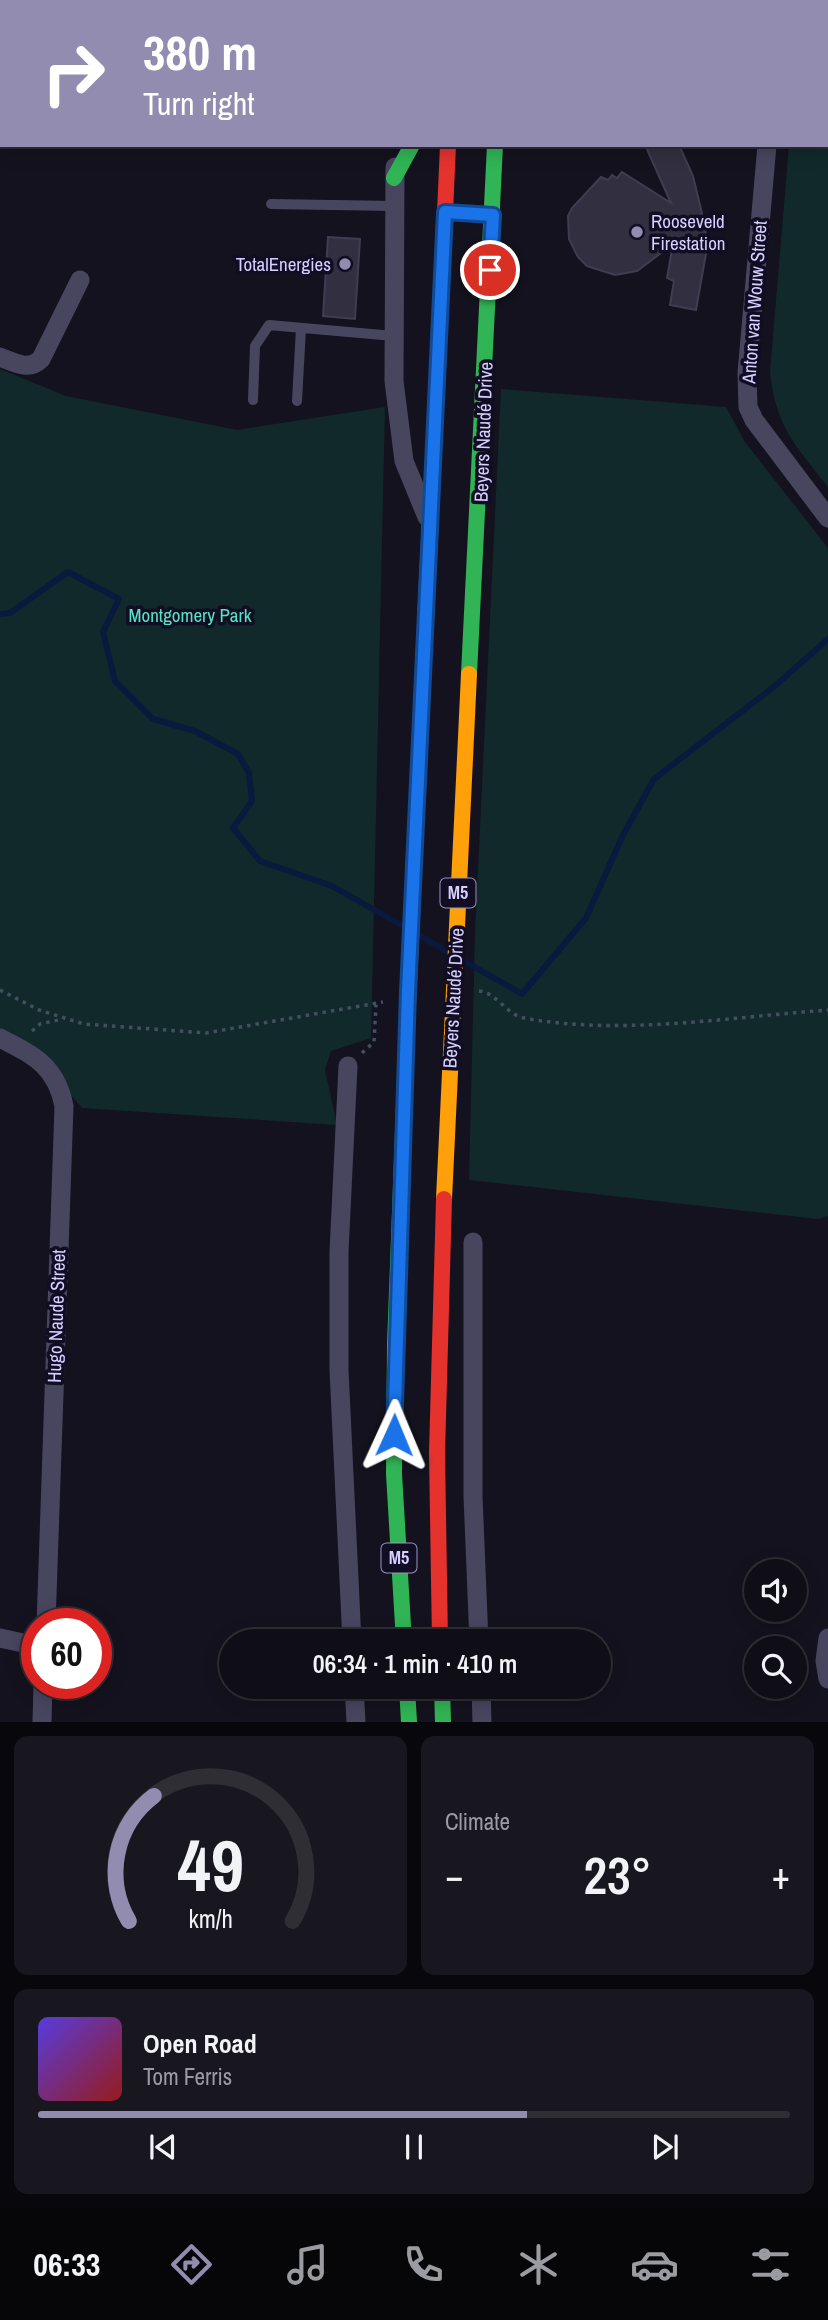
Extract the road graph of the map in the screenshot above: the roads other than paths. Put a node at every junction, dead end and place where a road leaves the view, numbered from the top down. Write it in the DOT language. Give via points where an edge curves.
graph roads {
  1 [pos="395,147"];
  2 [pos="411,147"];
  3 [pos="448,147"];
  4 [pos="495,147"];
  5 [pos="767,147"];
  6 [pos="394,178"];
  7 [pos="271,204"];
  8 [pos="394,206"];
  9 [pos="80,280"];
  10 [pos="301,328"];
  11 [pos="394,335"];
  12 [pos="0,358"];
  13 [pos="450,380"];
  14 [pos="485,381"];
  15 [pos="253,400"];
  16 [pos="297,401"];
  17 [pos="828,518"];
  18 [pos="431,524"];
  19 [pos="7,1041"];
  20 [pos="348,1066"];
  21 [pos="473,1242"];
  22 [pos="47,1608"];
  23 [pos="351,1629"];
  24 [pos="403,1629"];
  25 [pos="439,1629"];
  26 [pos="478,1629"];
  27 [pos="828,1637"];
  28 [pos="0,1638"];
  29 [pos="21,1643"];
  30 [pos="828,1679"];
  31 [pos="43,1699"];
  32 [pos="355,1699"];
  33 [pos="408,1699"];
  34 [pos="442,1699"];
  35 [pos="481,1699"];
  36 [pos="42,1721"];
  37 [pos="356,1721"];
  38 [pos="410,1721"];
  39 [pos="443,1721"];
  40 [pos="482,1721"];
  1 -- 6 [label="street"];
  2 -- 6 [label="main road"];
  3 -- 13 [label="main road, M5"];
  4 -- 14 [label="main road, Beyers Naudé Drive / M5" via="487,214"];
  5 -- 17 [label="street, Anton van Wouw Street" via="748,407 764,436"];
  6 -- 8 [label="street"];
  7 -- 8 [label="lane"];
  8 -- 11 [label="street"];
  9 -- 12 [label="street" via="41,359 27,366"];
  10 -- 11 [label="lane"];
  10 -- 15 [label="lane" via="269,325 262,332 255,346"];
  10 -- 16 [label="lane"];
  11 -- 18 [label="street" via="394,382 404,461"];
  13 -- 14 [label="main road"];
  13 -- 18 [label="main road, M5"];
  14 -- 25 [label="main road, Beyers Naudé Drive / M5" via="436,1419"];
  18 -- 24 [label="main road, M5" via="408,992 394,1450"];
  19 -- 22 [label="street, Hugo Naude Street" via="51,1072 60,1085 64,1106"];
  20 -- 23 [label="street" via="339,1370"];
  21 -- 26 [label="street" via="473,1496"];
  27 -- 30 [label="street"];
  28 -- 29 [label="street"];
  31 -- 36 [label="street"];
  32 -- 37 [label="street"];
  33 -- 38 [label="main road"];
  34 -- 39 [label="main road"];
  35 -- 40 [label="street"];
}
